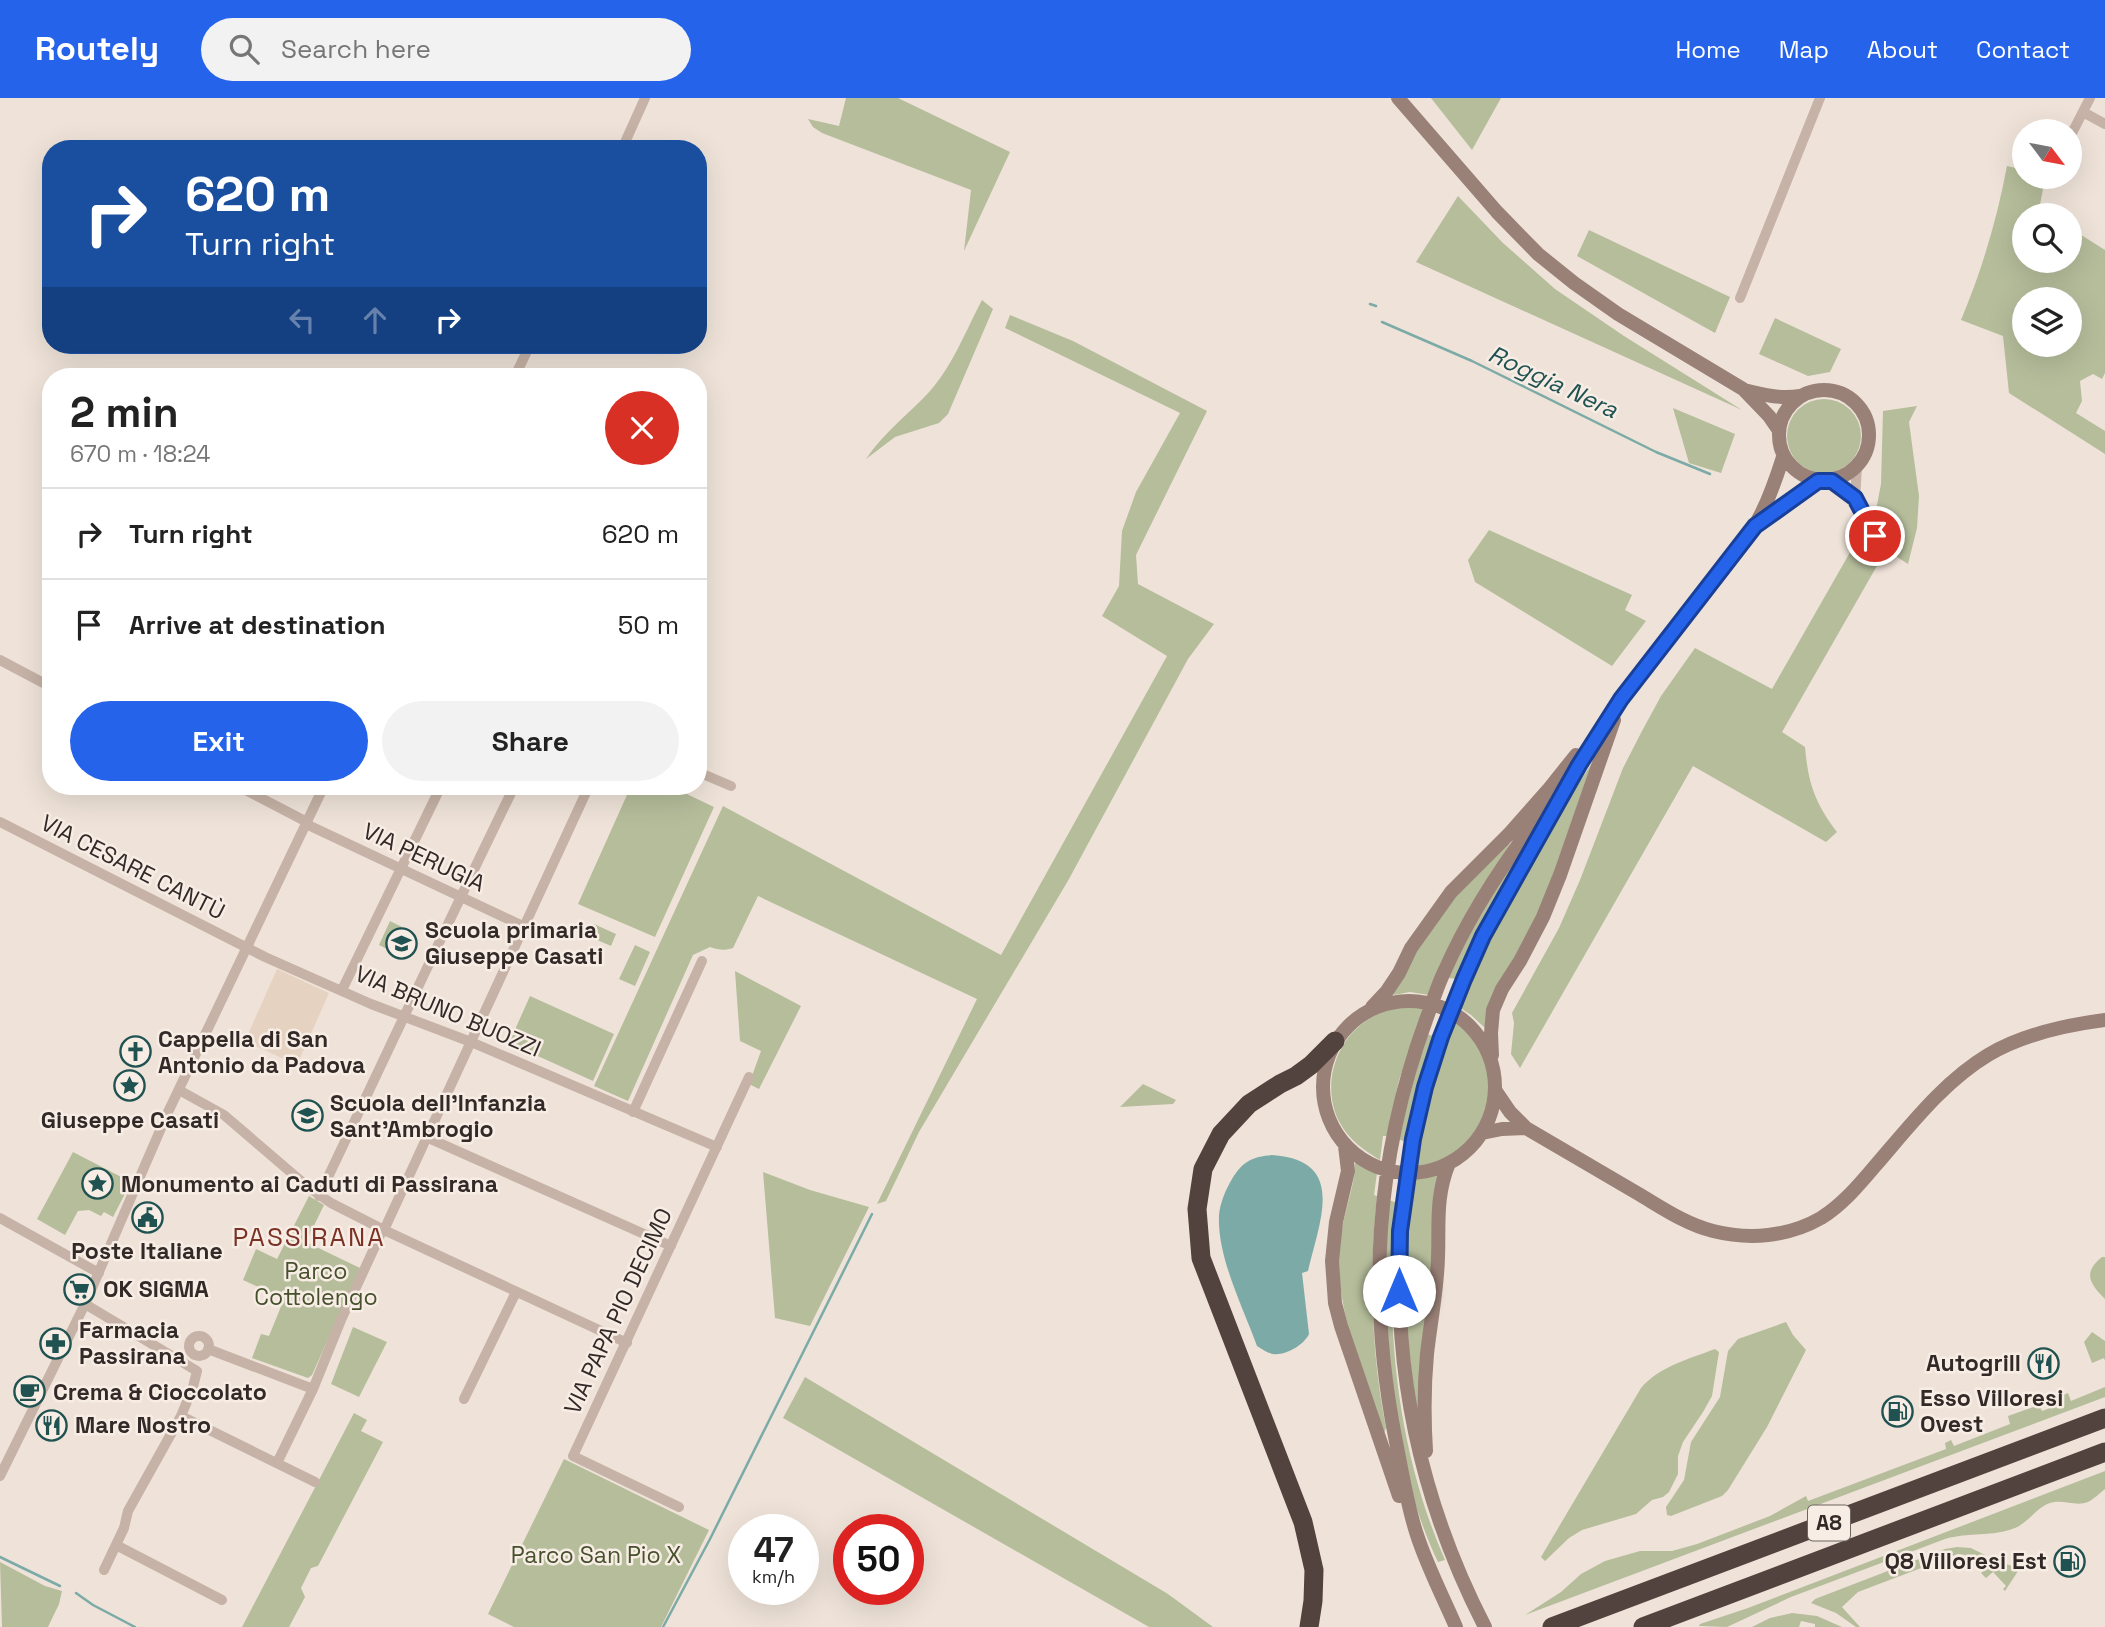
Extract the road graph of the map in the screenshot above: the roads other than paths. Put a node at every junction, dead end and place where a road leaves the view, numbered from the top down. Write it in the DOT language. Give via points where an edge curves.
graph roads {
  1 [pos="645,98"];
  2 [pos="1398,98"];
  3 [pos="1820,98"];
  4 [pos="2090,98"];
  5 [pos="2083,112"];
  6 [pos="2079,119"];
  7 [pos="2105,124"];
  8 [pos="626,140"];
  9 [pos="1740,298"];
  10 [pos="1743,389"];
  11 [pos="1802,395"];
  12 [pos="1779,429"];
  13 [pos="1783,457"];
  14 [pos="1857,467"];
  15 [pos="1825,481"];
  16 [pos="1855,498"];
  17 [pos="1755,526"];
  18 [pos="1875,536"];
  19 [pos="0,660"];
  20 [pos="42,682"];
  21 [pos="1621,699"];
  22 [pos="1579,765"];
  23 [pos="707,776"];
  24 [pos="731,786"];
  25 [pos="255,795"];
  26 [pos="320,795"];
  27 [pos="437,795"];
  28 [pos="510,795"];
  29 [pos="585,795"];
  30 [pos="0,822"];
  31 [pos="306,823"];
  32 [pos="401,868"];
  33 [pos="460,897"];
  34 [pos="525,927"];
  35 [pos="246,949"];
  36 [pos="702,961"];
  37 [pos="342,990"];
  38 [pos="1368,1010"];
  39 [pos="406,1016"];
  40 [pos="2105,1020"];
  41 [pos="1335,1041"];
  42 [pos="471,1042"];
  43 [pos="1493,1067"];
  44 [pos="749,1077"];
  45 [pos="178,1090"];
  46 [pos="1495,1090"];
  47 [pos="633,1112"];
  48 [pos="1526,1128"];
  49 [pos="1482,1133"];
  50 [pos="426,1137"];
  51 [pos="1345,1146"];
  52 [pos="717,1147"];
  53 [pos="1449,1163"];
  54 [pos="319,1196"];
  55 [pos="0,1218"];
  56 [pos="383,1230"];
  57 [pos="671,1246"];
  58 [pos="99,1273"];
  59 [pos="516,1292"];
  60 [pos="85,1304"];
  61 [pos="627,1343"];
  62 [pos="197,1352"];
  63 [pos="176,1358"];
  64 [pos="197,1371"];
  65 [pos="313,1389"];
  66 [pos="464,1399"];
  67 [pos="181,1416"];
  68 [pos="2105,1418"];
  69 [pos="2105,1452"];
  70 [pos="277,1463"];
  71 [pos="0,1476"];
  72 [pos="315,1482"];
  73 [pos="679,1507"];
  74 [pos="1440,1524"];
  75 [pos="1417,1535"];
  76 [pos="116,1545"];
  77 [pos="104,1570"];
  78 [pos="222,1600"];
  79 [pos="1309,1627"];
  80 [pos="1456,1627"];
  81 [pos="1485,1627"];
  82 [pos="1552,1627"];
  83 [pos="1643,1627"];
  1 -- 8 [label="street"];
  2 -- 10 [label="main road" via="1538,254 1618,314"];
  3 -- 9 [label="street"];
  4 -- 5 [label="street"];
  5 -- 6 [label="street"];
  5 -- 7 [label="street"];
  10 -- 11 [label="main road" via="1785,398"];
  10 -- 12 [label="main road"];
  11 -- 12 [label="main road" via="1783,415"];
  11 -- 14 [label="main road" via="1830,390 1860,408 1869,426 1869,441"];
  12 -- 13 [label="main road"];
  13 -- 15 [label="main road" via="1798,473"];
  13 -- 17 [label="main road"];
  14 -- 15 [label="main road" via="1846,476"];
  14 -- 16 [label="street"];
  15 -- 16 [label="street"];
  15 -- 17 [label="main road"];
  16 -- 18 [label="street"];
  17 -- 21 [label="main road"];
  19 -- 20 [label="street"];
  21 -- 22 [label="main road"];
  21 -- 38 [label="main road" via="1548,790 1451,892 1387,991"];
  21 -- 43 [label="main road" via="1543,917 1493,1010"];
  22 -- 74 [label="main road" via="1504,897 1464,979 1441,1037 1413,1139 1399,1266 1403,1353 1423,1470"];
  22 -- 75 [label="main road" via="1518,843 1466,927 1423,1030 1394,1137 1383,1197 1380,1324 1392,1419"];
  23 -- 24 [label="street"];
  25 -- 31 [label="street, VIA PERUGIA"];
  26 -- 31 [label="street"];
  27 -- 32 [label="street"];
  28 -- 33 [label="street"];
  29 -- 34 [label="street"];
  30 -- 35 [label="street, VIA CESARE CANTÙ"];
  31 -- 32 [label="street, VIA PERUGIA"];
  31 -- 35 [label="street"];
  32 -- 33 [label="street, VIA PERUGIA"];
  32 -- 37 [label="street"];
  33 -- 34 [label="street, VIA PERUGIA"];
  33 -- 39 [label="street"];
  34 -- 42 [label="street"];
  35 -- 37 [label="street, VIA BRUNO BUOZZI"];
  35 -- 45 [label="street"];
  36 -- 47 [label="street"];
  37 -- 39 [label="street, VIA BRUNO BUOZZI"];
  38 -- 41 [label="main road"];
  38 -- 43 [label="main road" via="1412,1000 1455,1013 1472,1027"];
  39 -- 42 [label="street, VIA BRUNO BUOZZI"];
  39 -- 54 [label="street"];
  40 -- 48 [label="main road" via="2050,1031 1988,1055 1927,1107 1854,1191 1821,1217 1789,1232 1764,1237 1713,1231 1677,1217"];
  41 -- 51 [label="main road" via="1322,1084 1324,1106"];
  41 -- 79 [label="highway" via="1296,1076 1249,1104 1221,1134 1203,1169 1196,1209 1201,1258 1303,1522 1314,1570"];
  42 -- 47 [label="street, VIA BRUNO BUOZZI"];
  42 -- 50 [label="street"];
  43 -- 46 [label="main road"];
  44 -- 52 [label="street, VIA PAPA PIO DECIMO"];
  45 -- 54 [label="street" via="224,1115"];
  45 -- 58 [label="street"];
  46 -- 48 [label="main road"];
  46 -- 49 [label="main road"];
  47 -- 52 [label="street, VIA BRUNO BUOZZI"];
  48 -- 49 [label="main road"];
  49 -- 53 [label="main road"];
  50 -- 56 [label="street"];
  50 -- 57 [label="street"];
  51 -- 53 [label="main road" via="1363,1160 1405,1173"];
  51 -- 75 [label="main road" via="1348,1171 1332,1261 1335,1303 1402,1505"];
  52 -- 57 [label="street, VIA PAPA PIO DECIMO"];
  53 -- 74 [label="main road" via="1438,1200 1437,1273 1424,1417"];
  54 -- 56 [label="street"];
  55 -- 58 [label="street"];
  56 -- 59 [label="street"];
  56 -- 65 [label="street"];
  57 -- 61 [label="street, VIA PAPA PIO DECIMO"];
  58 -- 60 [label="street"];
  59 -- 61 [label="street"];
  59 -- 66 [label="street"];
  60 -- 63 [label="street"];
  60 -- 71 [label="street"];
  61 -- 73 [label="street, VIA PAPA PIO DECIMO" via="573,1456"];
  62 -- 63 [label="street"];
  62 -- 64 [label="street"];
  62 -- 65 [label="street"];
  63 -- 64 [label="street"];
  64 -- 67 [label="street"];
  65 -- 70 [label="street"];
  67 -- 70 [label="street"];
  67 -- 76 [label="street" via="128,1511"];
  68 -- 82 [label="highway, A8"];
  69 -- 83 [label="highway, A8"];
  70 -- 72 [label="street"];
  74 -- 81 [label="main road"];
  75 -- 80 [label="main road"];
  76 -- 77 [label="street"];
  76 -- 78 [label="street"];
}
